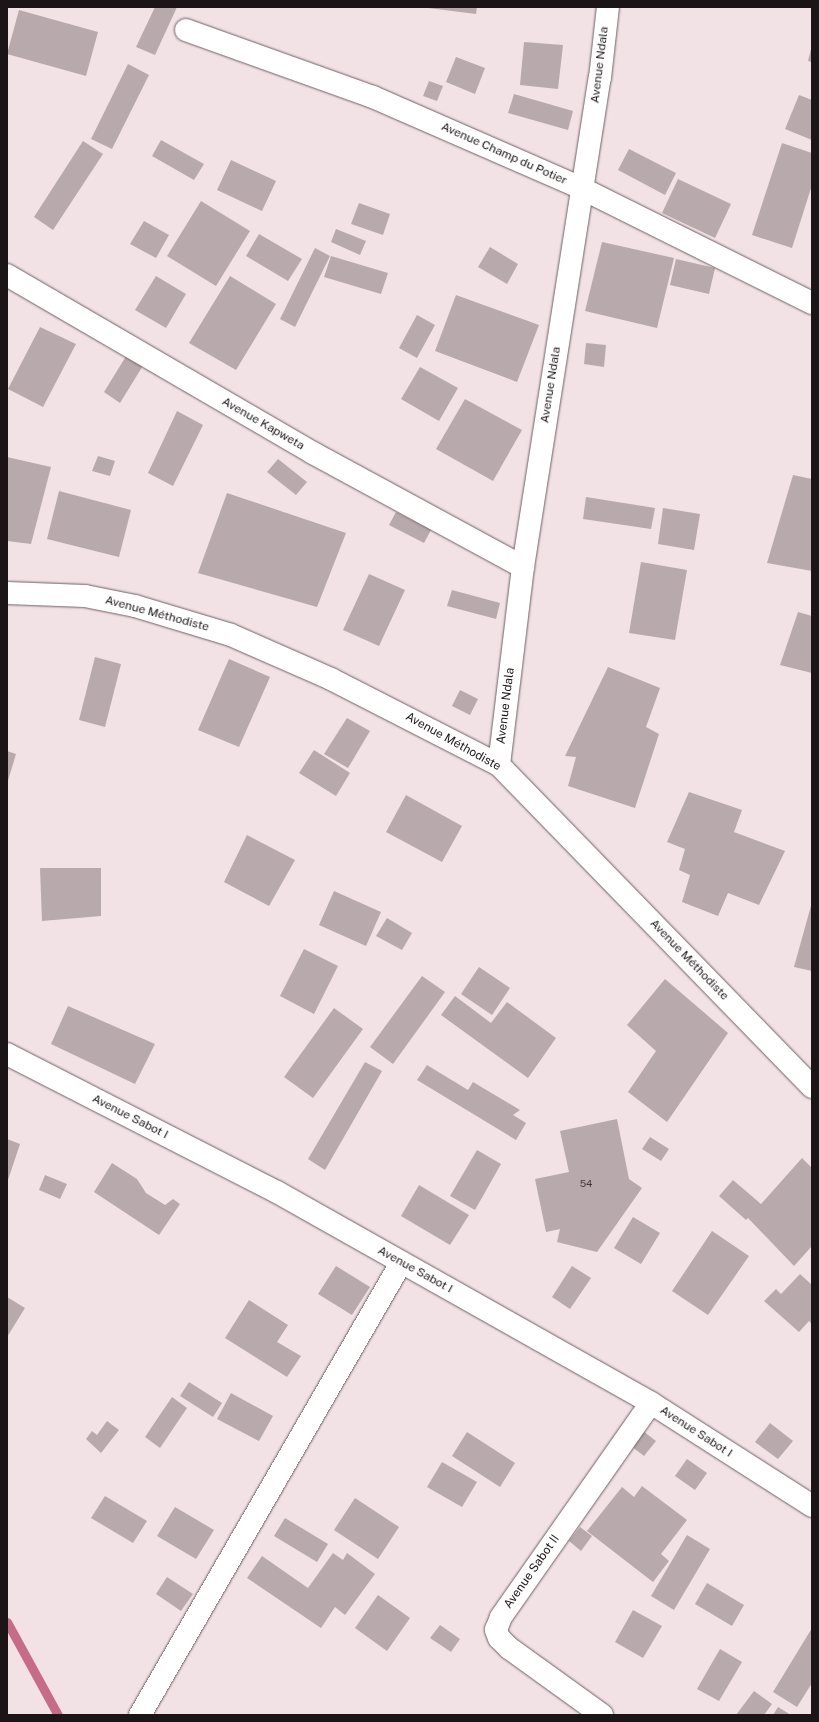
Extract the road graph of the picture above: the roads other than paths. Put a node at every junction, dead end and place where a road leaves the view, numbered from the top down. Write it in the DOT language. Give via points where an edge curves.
graph roads {
  1 [pos="608,7"];
  2 [pos="186,30"];
  3 [pos="581,188"];
  4 [pos="7,275"];
  5 [pos="812,303"];
  6 [pos="523,567"];
  7 [pos="7,593"];
  8 [pos="499,765"];
  9 [pos="7,1054"];
  10 [pos="812,1087"];
  11 [pos="401,1263"];
  12 [pos="650,1403"];
  13 [pos="812,1506"];
  14 [pos="140,1715"];
  15 [pos="602,1715"];
  1 -- 3 [label="street, Avenue Ndala" via="600,78"];
  2 -- 3 [label="street, Avenue Champ du Potier" via="373,97"];
  3 -- 5 [label="street, Avenue Champ du Potier"];
  3 -- 6 [label="street, Avenue Ndala"];
  4 -- 6 [label="street, Avenue Kapweta" via="313,453"];
  6 -- 8 [label="street, Avenue Ndala"];
  7 -- 8 [label="street, Avenue Méthodiste" via="84,596 135,606 231,635 332,678"];
  8 -- 10 [label="street, Avenue Méthodiste"];
  9 -- 11 [label="street, Avenue Sabot I" via="277,1192"];
  11 -- 12 [label="street, Avenue Sabot I"];
  11 -- 14 [label="street"];
  12 -- 13 [label="street, Avenue Sabot I"];
  12 -- 15 [label="street, Avenue Sabot II" via="501,1617 496,1630 498,1638 509,1648"];
}
